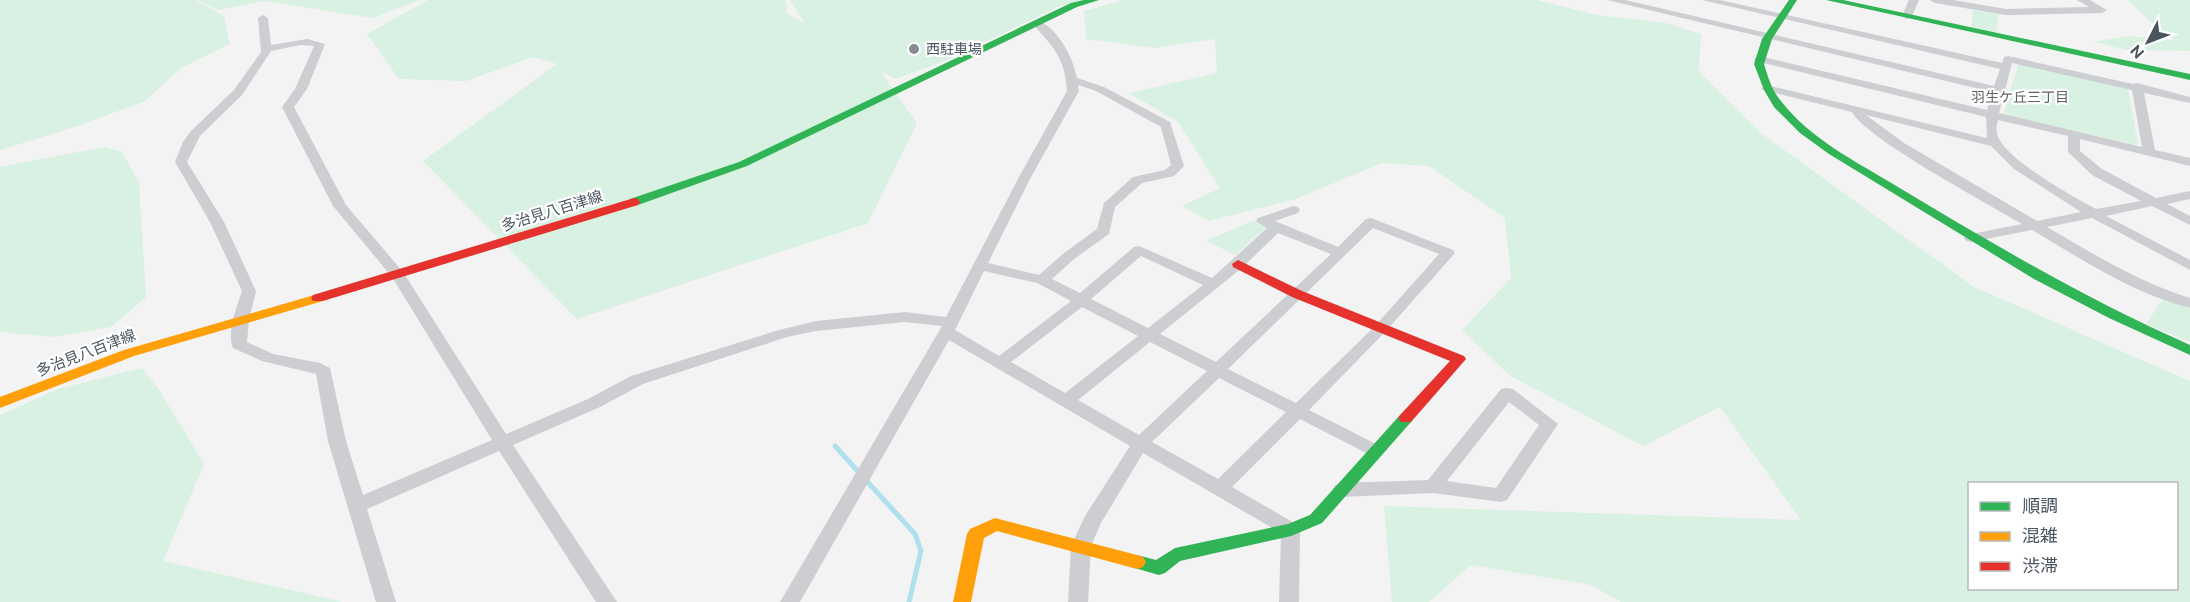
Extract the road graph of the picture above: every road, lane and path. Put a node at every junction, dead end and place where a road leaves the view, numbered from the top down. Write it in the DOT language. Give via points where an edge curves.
graph roads {
  1 [pos="1095,0"];
  2 [pos="1612,0"];
  3 [pos="1707,0"];
  4 [pos="1793,0"];
  5 [pos="1830,0"];
  6 [pos="1914,0"];
  7 [pos="1935,0"];
  8 [pos="2082,0"];
  9 [pos="1907,16"];
  10 [pos="1781,17"];
  11 [pos="262,18"];
  12 [pos="1037,22"];
  13 [pos="1769,37"];
  14 [pos="266,49"];
  15 [pos="1759,59"];
  16 [pos="2006,67"];
  17 [pos="2190,76"];
  18 [pos="1073,80"];
  19 [pos="2137,86"];
  20 [pos="1767,88"];
  21 [pos="1999,90"];
  22 [pos="2190,100"];
  23 [pos="1857,110"];
  24 [pos="1994,115"];
  25 [pos="2074,135"];
  26 [pos="1994,143"];
  27 [pos="2149,152"];
  28 [pos="2190,162"];
  29 [pos="2190,195"];
  30 [pos="2154,202"];
  31 [pos="1293,210"];
  32 [pos="2095,214"];
  33 [pos="2190,221"];
  34 [pos="2035,225"];
  35 [pos="1276,227"];
  36 [pos="1971,238"];
  37 [pos="1340,253"];
  38 [pos="1238,264"];
  39 [pos="981,266"];
  40 [pos="2190,266"];
  41 [pos="398,275"];
  42 [pos="1042,280"];
  43 [pos="1211,283"];
  44 [pos="1297,294"];
  45 [pos="1081,300"];
  46 [pos="2190,303"];
  47 [pos="241,320"];
  48 [pos="949,327"];
  49 [pos="1381,328"];
  50 [pos="1149,335"];
  51 [pos="2190,350"];
  52 [pos="1000,363"];
  53 [pos="1218,370"];
  54 [pos="1066,401"];
  55 [pos="0,403"];
  56 [pos="1297,411"];
  57 [pos="502,442"];
  58 [pos="1140,444"];
  59 [pos="1376,451"];
  60 [pos="1433,486"];
  61 [pos="1219,489"];
  62 [pos="1341,490"];
  63 [pos="358,505"];
  64 [pos="1291,530"];
  65 [pos="1081,546"];
  66 [pos="386,602"];
  67 [pos="607,602"];
  68 [pos="790,602"];
  69 [pos="962,602"];
  70 [pos="1078,602"];
  71 [pos="1289,602"];
  1 -- 12 [label="street, 多治見八百津線"];
  2 -- 13 [label="street"];
  3 -- 10 [label="street"];
  4 -- 10 [label="street"];
  5 -- 9 [label="street"];
  6 -- 9 [label="street"];
  7 -- 8 [label="street" via="2006,12 2102,10"];
  9 -- 17 [label="street"];
  10 -- 13 [label="street"];
  10 -- 16 [label="street"];
  11 -- 14 [label="street"];
  12 -- 18 [label="street" via="1055,38"];
  12 -- 41 [label="street, 多治見八百津線" via="732,168 671,191"];
  13 -- 15 [label="street"];
  13 -- 21 [label="street"];
  14 -- 41 [label="street" via="299,42 320,44 288,107 340,206"];
  14 -- 47 [label="street" via="234,97 184,147 181,162 217,222 249,291"];
  15 -- 20 [label="street"];
  15 -- 24 [label="street"];
  16 -- 19 [label="street" via="2008,59"];
  16 -- 21 [label="street"];
  18 -- 39 [label="street" via="1073,91"];
  18 -- 42 [label="street" via="1100,88 1166,125 1178,166 1169,173 1138,180 1109,206 1104,231"];
  19 -- 22 [label="street"];
  19 -- 27 [label="street"];
  20 -- 23 [label="street"];
  20 -- 36 [label="street" via="1779,108 1812,136"];
  21 -- 24 [label="street"];
  23 -- 26 [label="street"];
  23 -- 34 [label="street" via="1861,118 1900,146"];
  24 -- 25 [label="street"];
  24 -- 26 [label="street"];
  25 -- 27 [label="street"];
  25 -- 30 [label="street" via="2074,152 2088,167"];
  26 -- 32 [label="street" via="2018,168"];
  27 -- 28 [label="street"];
  29 -- 30 [label="street"];
  30 -- 32 [label="street"];
  30 -- 33 [label="street"];
  31 -- 35 [label="street" via="1263,220"];
  32 -- 34 [label="street"];
  32 -- 40 [label="street"];
  34 -- 36 [label="street"];
  34 -- 46 [label="street" via="2115,273"];
  35 -- 37 [label="street"];
  35 -- 38 [label="street"];
  36 -- 51 [label="street" via="2073,297"];
  37 -- 44 [label="street"];
  37 -- 49 [label="street" via="1371,222 1448,253"];
  38 -- 43 [label="street"];
  38 -- 44 [label="street"];
  39 -- 42 [label="street"];
  39 -- 48 [label="street"];
  41 -- 47 [label="street, 多治見八百津線"];
  41 -- 57 [label="street"];
  42 -- 45 [label="street"];
  43 -- 45 [label="street" via="1139,250"];
  43 -- 50 [label="street"];
  44 -- 49 [label="street"];
  44 -- 53 [label="street"];
  45 -- 50 [label="street"];
  45 -- 52 [label="street"];
  47 -- 55 [label="street, 多治見八百津線" via="129,353"];
  47 -- 63 [label="street" via="239,344 249,351 324,372 337,441"];
  48 -- 52 [label="street"];
  48 -- 57 [label="street" via="905,317 784,333 637,380"];
  48 -- 68 [label="street"];
  49 -- 56 [label="street"];
  49 -- 59 [label="street" via="1459,359"];
  50 -- 53 [label="street"];
  50 -- 54 [label="street"];
  52 -- 54 [label="street"];
  53 -- 56 [label="street"];
  53 -- 58 [label="street"];
  54 -- 58 [label="street"];
  56 -- 59 [label="street"];
  56 -- 61 [label="street"];
  57 -- 63 [label="street"];
  57 -- 67 [label="street"];
  58 -- 61 [label="street"];
  58 -- 65 [label="street"];
  59 -- 62 [label="street"];
  60 -- 60 [label="street" via="1501,495 1549,424 1507,393"];
  60 -- 62 [label="street"];
  61 -- 64 [label="street"];
  62 -- 64 [label="street" via="1316,519"];
  63 -- 66 [label="street"];
  64 -- 65 [label="street" via="1175,555 1159,568"];
  64 -- 71 [label="street"];
  65 -- 69 [label="street" via="995,524 976,534"];
  65 -- 70 [label="street"];
}
